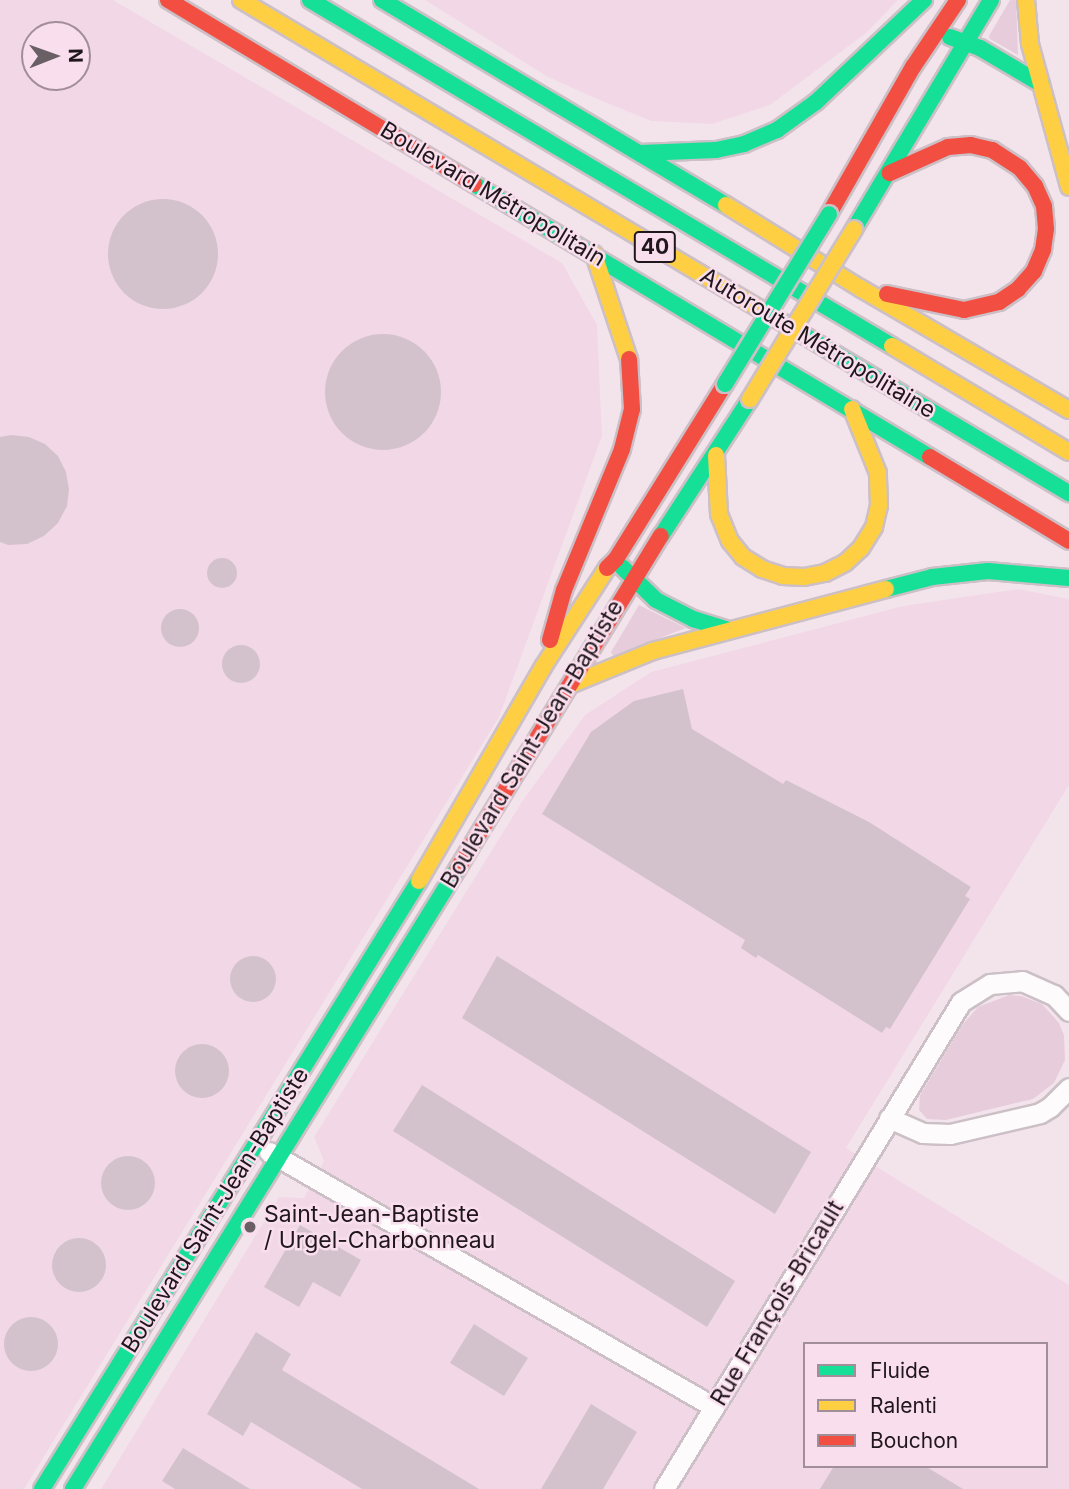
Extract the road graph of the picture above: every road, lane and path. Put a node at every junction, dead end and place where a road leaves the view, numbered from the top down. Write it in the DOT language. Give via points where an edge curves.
graph roads {
  1 [pos="168,0"];
  2 [pos="241,0"];
  3 [pos="310,0"];
  4 [pos="382,0"];
  5 [pos="924,0"];
  6 [pos="958,0"];
  7 [pos="992,0"];
  8 [pos="1026,0"];
  9 [pos="935,32"];
  10 [pos="966,42"];
  11 [pos="1041,84"];
  12 [pos="640,153"];
  13 [pos="890,173"];
  14 [pos="1069,187"];
  15 [pos="594,254"];
  16 [pos="860,288"];
  17 [pos="852,409"];
  18 [pos="1069,411"];
  19 [pos="1069,452"];
  20 [pos="716,456"];
  21 [pos="1069,493"];
  22 [pos="1069,541"];
  23 [pos="616,559"];
  24 [pos="1069,578"];
  25 [pos="633,580"];
  26 [pos="729,629"];
  27 [pos="543,667"];
  28 [pos="572,684"];
  29 [pos="1069,1012"];
  30 [pos="1069,1088"];
  31 [pos="889,1118"];
  32 [pos="256,1144"];
  33 [pos="278,1157"];
  34 [pos="714,1407"];
  35 [pos="42,1489"];
  36 [pos="73,1489"];
  37 [pos="664,1489"];
  1 -- 15 [label="main road, Boulevard Métropolitain"];
  2 -- 21 [label="main road, Autoroute Métropolitaine / 40"];
  3 -- 19 [label="main road, Autoroute Métropolitaine / 40"];
  4 -- 12 [label="main road"];
  5 -- 12 [label="main road" via="816,102 777,130 716,150"];
  6 -- 9 [label="main road, Boulevard Saint-Jean-Baptiste"];
  7 -- 10 [label="main road, Boulevard Saint-Jean-Baptiste"];
  8 -- 11 [label="main road" via="1027,26"];
  9 -- 10 [label="main road"];
  9 -- 23 [label="main road, Boulevard Saint-Jean-Baptiste, bridge" via="829,214"];
  10 -- 11 [label="main road"];
  10 -- 13 [label="main road, Boulevard Saint-Jean-Baptiste"];
  11 -- 14 [label="main road"];
  12 -- 16 [label="main road"];
  13 -- 16 [label="main road" via="959,145 1002,155 1028,177 1040,195 1046,229 1043,250 1034,271 1018,289 977,309 948,308"];
  13 -- 20 [label="main road, Boulevard Saint-Jean-Baptiste, bridge"];
  15 -- 17 [label="main road, Boulevard Métropolitain"];
  15 -- 27 [label="main road" via="628,351 632,409 607,489 564,590"];
  16 -- 18 [label="main road"];
  17 -- 20 [label="main road" via="878,473 879,506 862,548 825,573 783,576 743,557 730,541 719,514"];
  17 -- 22 [label="main road, Boulevard Métropolitain"];
  20 -- 25 [label="main road, Boulevard Saint-Jean-Baptiste" via="696,478"];
  23 -- 25 [label="main road"];
  23 -- 27 [label="main road, Boulevard Saint-Jean-Baptiste" via="604,570"];
  24 -- 26 [label="main road" via="1027,572 951,574"];
  25 -- 26 [label="main road" via="677,611"];
  25 -- 28 [label="main road, Boulevard Saint-Jean-Baptiste"];
  26 -- 28 [label="main road" via="653,651"];
  27 -- 32 [label="main road, Boulevard Saint-Jean-Baptiste" via="466,806"];
  28 -- 33 [label="main road, Boulevard Saint-Jean-Baptiste"];
  29 -- 31 [label="street, Rue François-Bricault" via="1054,995 1022,981 999,981 969,995 946,1022"];
  30 -- 31 [label="street" via="1040,1113 950,1135 923,1133"];
  31 -- 34 [label="street, Rue François-Bricault"];
  32 -- 33 [label="street"];
  32 -- 35 [label="main road, Boulevard Saint-Jean-Baptiste"];
  33 -- 34 [label="street"];
  33 -- 36 [label="main road, Boulevard Saint-Jean-Baptiste"];
  34 -- 37 [label="street, Rue François-Bricault"];
}
